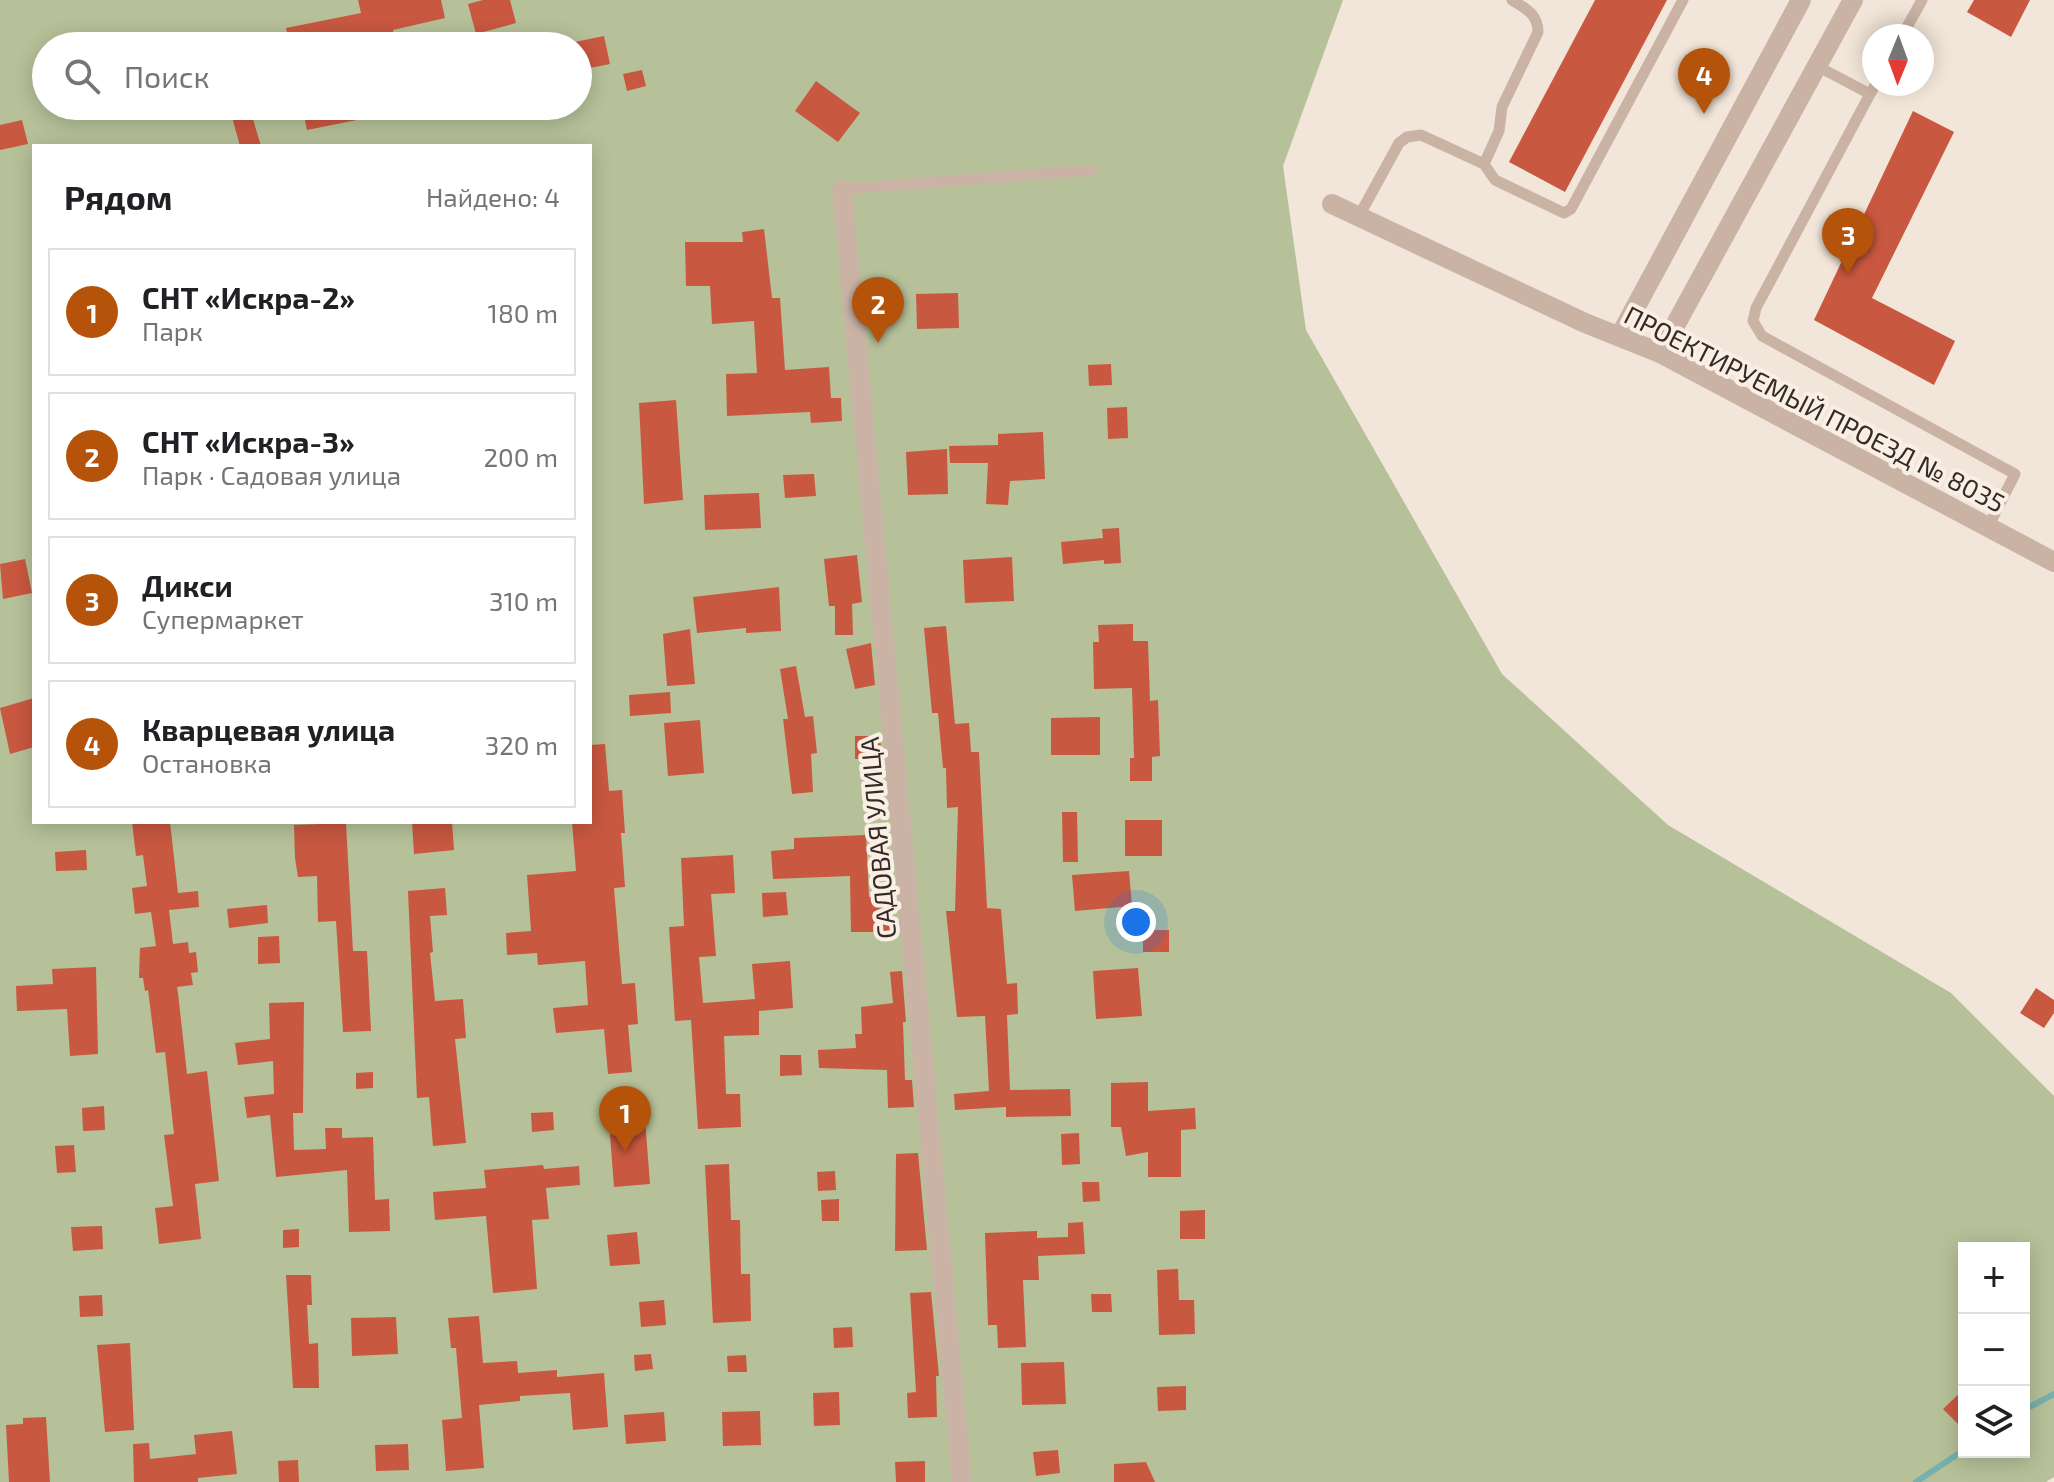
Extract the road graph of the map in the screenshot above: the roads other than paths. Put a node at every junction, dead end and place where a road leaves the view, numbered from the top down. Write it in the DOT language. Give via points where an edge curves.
graph roads {
  1 [pos="1512,0"];
  2 [pos="1683,0"];
  3 [pos="1801,0"];
  4 [pos="1853,0"];
  5 [pos="1922,0"];
  6 [pos="1909,24"];
  7 [pos="1817,66"];
  8 [pos="1862,84"];
  9 [pos="1869,96"];
  10 [pos="1484,164"];
  11 [pos="1092,170"];
  12 [pos="842,189"];
  13 [pos="1332,204"];
  14 [pos="1359,216"];
  15 [pos="1621,334"];
  16 [pos="1660,353"];
  17 [pos="1988,527"];
  18 [pos="2054,562"];
  19 [pos="962,1482"];
  1 -- 10 [label="lane" via="1531,11 1538,32 1502,107 1499,131"];
  2 -- 10 [label="lane" via="1571,209 1564,213 1495,180"];
  3 -- 15 [label="street"];
  4 -- 7 [label="street"];
  5 -- 6 [label="lane"];
  7 -- 8 [label="lane"];
  7 -- 16 [label="street"];
  9 -- 17 [label="lane" via="1753,321 1762,336 2015,474"];
  10 -- 14 [label="lane" via="1421,135 1407,137 1389,158"];
  11 -- 12 [label="lane"];
  12 -- 19 [label="street, САДОВАЯ УЛИЦА"];
  13 -- 14 [label="street, ПРОЕКТИРУЕМЫЙ ПРОЕЗД № 8035"];
  14 -- 15 [label="street, ПРОЕКТИРУЕМЫЙ ПРОЕЗД № 8035" via="1585,323"];
  15 -- 16 [label="street, ПРОЕКТИРУЕМЫЙ ПРОЕЗД № 8035"];
  16 -- 17 [label="street, ПРОЕКТИРУЕМЫЙ ПРОЕЗД № 8035"];
  17 -- 18 [label="street, ПРОЕКТИРУЕМЫЙ ПРОЕЗД № 8035"];
}
